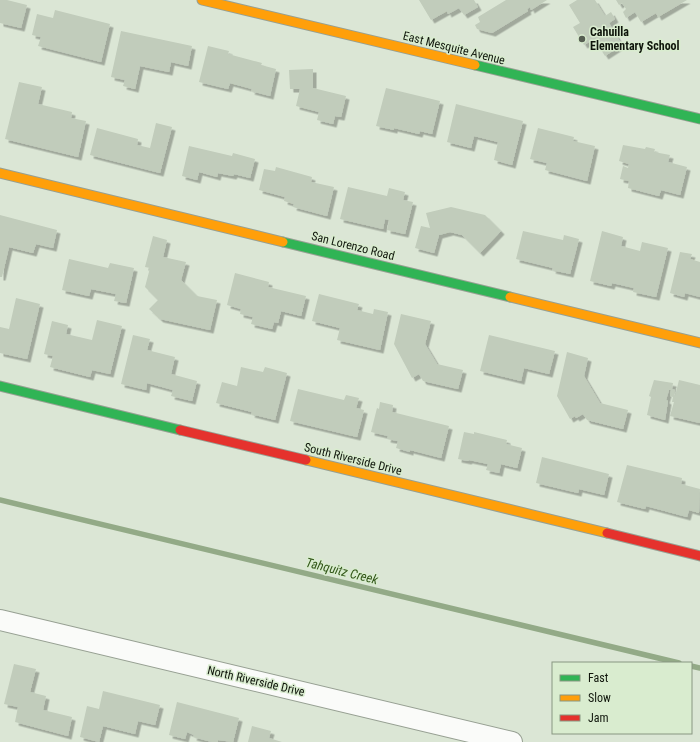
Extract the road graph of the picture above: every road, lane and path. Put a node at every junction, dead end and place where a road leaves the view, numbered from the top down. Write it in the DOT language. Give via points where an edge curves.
graph roads {
  1 [pos="202,0"];
  2 [pos="258,7"];
  3 [pos="700,119"];
  4 [pos="0,173"];
  5 [pos="700,343"];
  6 [pos="0,386"];
  7 [pos="700,556"];
  8 [pos="0,620"];
  9 [pos="512,742"];
  1 -- 2 [label="street, East Mesquite Avenue"];
  2 -- 3 [label="street, East Mesquite Avenue"];
  4 -- 5 [label="street, San Lorenzo Road"];
  6 -- 7 [label="street, South Riverside Drive"];
  8 -- 9 [label="street, North Riverside Drive"];
}
